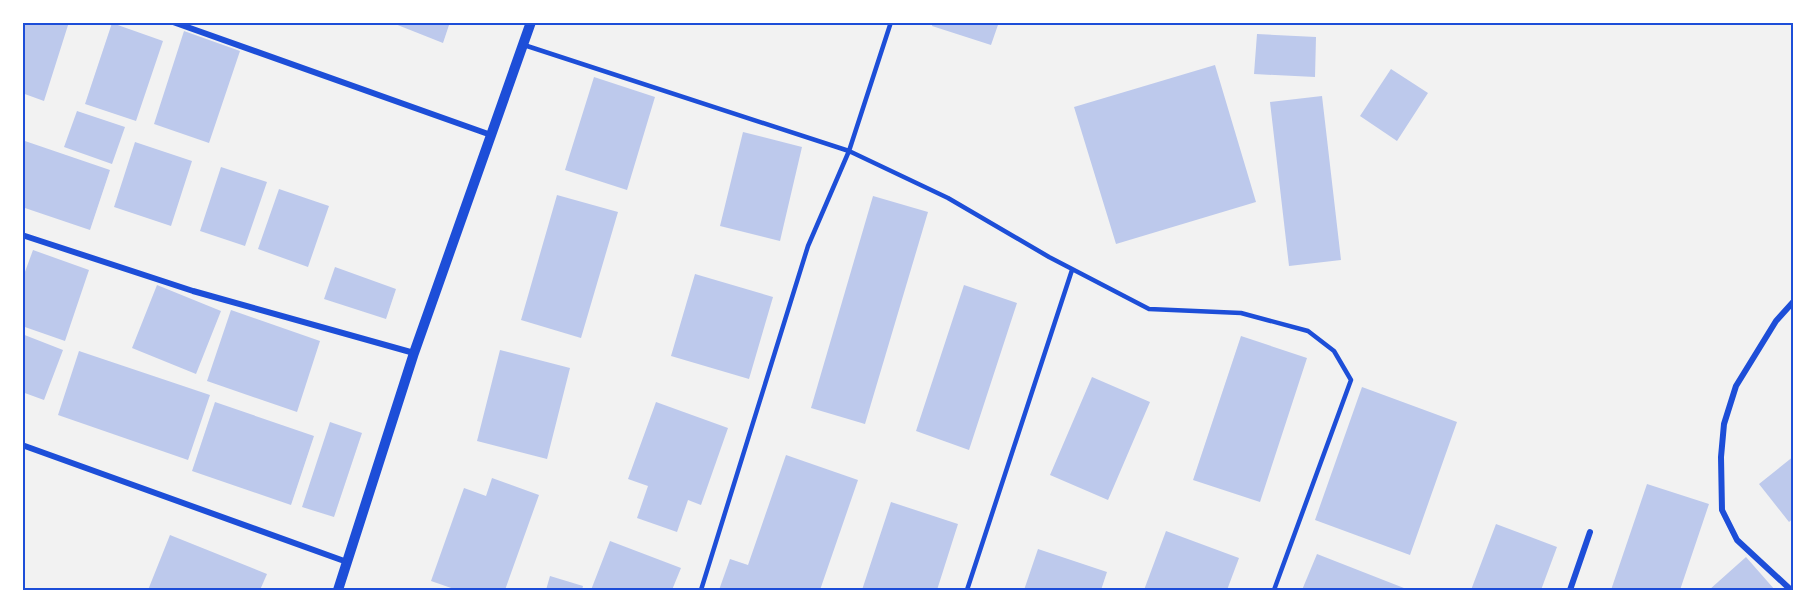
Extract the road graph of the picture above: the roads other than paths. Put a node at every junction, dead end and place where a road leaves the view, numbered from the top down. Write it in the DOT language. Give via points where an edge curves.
graph roads {
  1 [pos="173,22"];
  2 [pos="531,22"];
  3 [pos="891,22"];
  4 [pos="524,45"];
  5 [pos="491,135"];
  6 [pos="849,151"];
  7 [pos="22,235"];
  8 [pos="1072,270"];
  9 [pos="1794,301"];
  10 [pos="414,353"];
  11 [pos="22,445"];
  12 [pos="1590,532"];
  13 [pos="347,562"];
  14 [pos="338,591"];
  15 [pos="701,591"];
  16 [pos="967,591"];
  17 [pos="1274,591"];
  18 [pos="1570,591"];
  19 [pos="1791,591"];
  1 -- 5 [label="street"];
  2 -- 4 [label="street"];
  3 -- 6 [label="lane"];
  4 -- 5 [label="street"];
  4 -- 6 [label="lane"];
  5 -- 10 [label="street"];
  6 -- 8 [label="lane" via="948,198"];
  6 -- 15 [label="lane" via="808,246"];
  7 -- 10 [label="street" via="193,291"];
  8 -- 16 [label="lane"];
  8 -- 17 [label="lane" via="1149,309 1241,313 1308,331 1334,351 1351,380"];
  9 -- 19 [label="street" via="1776,321 1736,386 1724,424 1721,458 1722,510 1737,540"];
  10 -- 13 [label="street"];
  11 -- 13 [label="street"];
  12 -- 18 [label="street"];
  13 -- 14 [label="street"];
}
